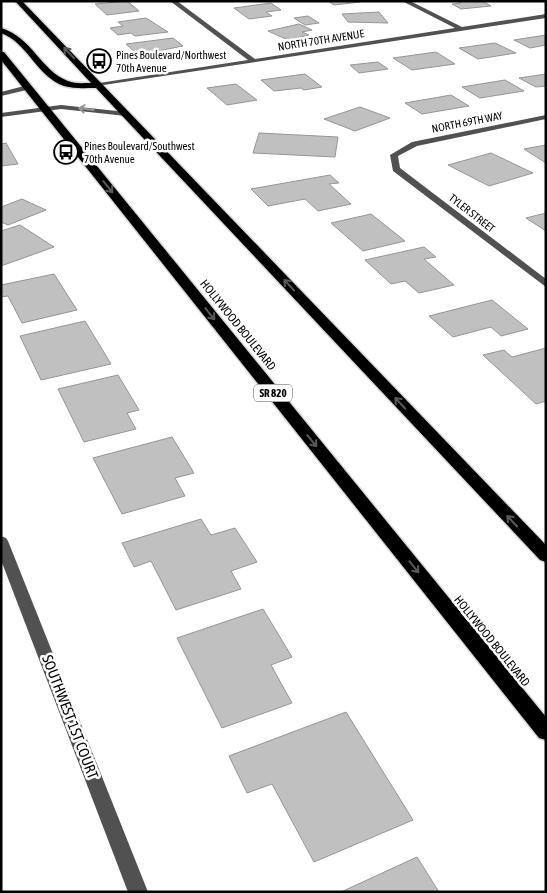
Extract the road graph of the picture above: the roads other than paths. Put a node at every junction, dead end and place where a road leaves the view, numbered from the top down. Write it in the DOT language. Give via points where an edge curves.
graph roads {
  1 [pos="18,1"];
  2 [pos="173,1"];
  3 [pos="405,1"];
  4 [pos="546,16"];
  5 [pos="461,29"];
  6 [pos="1,30"];
  7 [pos="1,54"];
  8 [pos="253,61"];
  9 [pos="99,84"];
  10 [pos="28,87"];
  11 [pos="1,94"];
  12 [pos="45,108"];
  13 [pos="126,114"];
  14 [pos="1,115"];
  15 [pos="546,117"];
  16 [pos="394,155"];
  17 [pos="546,284"];
  18 [pos="1,541"];
  19 [pos="546,556"];
  20 [pos="546,732"];
  21 [pos="138,892"];
  9 -- 1 [label="highway, one-way"];
  2 -- 8 [label="street"];
  3 -- 5 [label="street"];
  4 -- 5 [label="street, NORTH 70TH AVENUE"];
  5 -- 8 [label="street, NORTH 70TH AVENUE"];
  6 -- 9 [label="highway" via="21,40 66,84"];
  7 -- 10 [label="highway, HOLLYWOOD BOULEVARD / SR 820"];
  8 -- 9 [label="street, NORTH 70TH AVENUE"];
  9 -- 13 [label="highway"];
  10 -- 11 [label="street"];
  10 -- 12 [label="highway, HOLLYWOOD BOULEVARD / SR 820"];
  13 -- 12 [label="street, one-way"];
  12 -- 14 [label="street"];
  12 -- 20 [label="highway, HOLLYWOOD BOULEVARD / SR 820, one-way"];
  19 -- 13 [label="highway, one-way"];
  15 -- 16 [label="street, NORTH 69TH WAY" via="415,144"];
  16 -- 17 [label="street, TYLER STREET" via="396,169"];
  18 -- 21 [label="street, SOUTHWEST 1ST COURT"];
}
